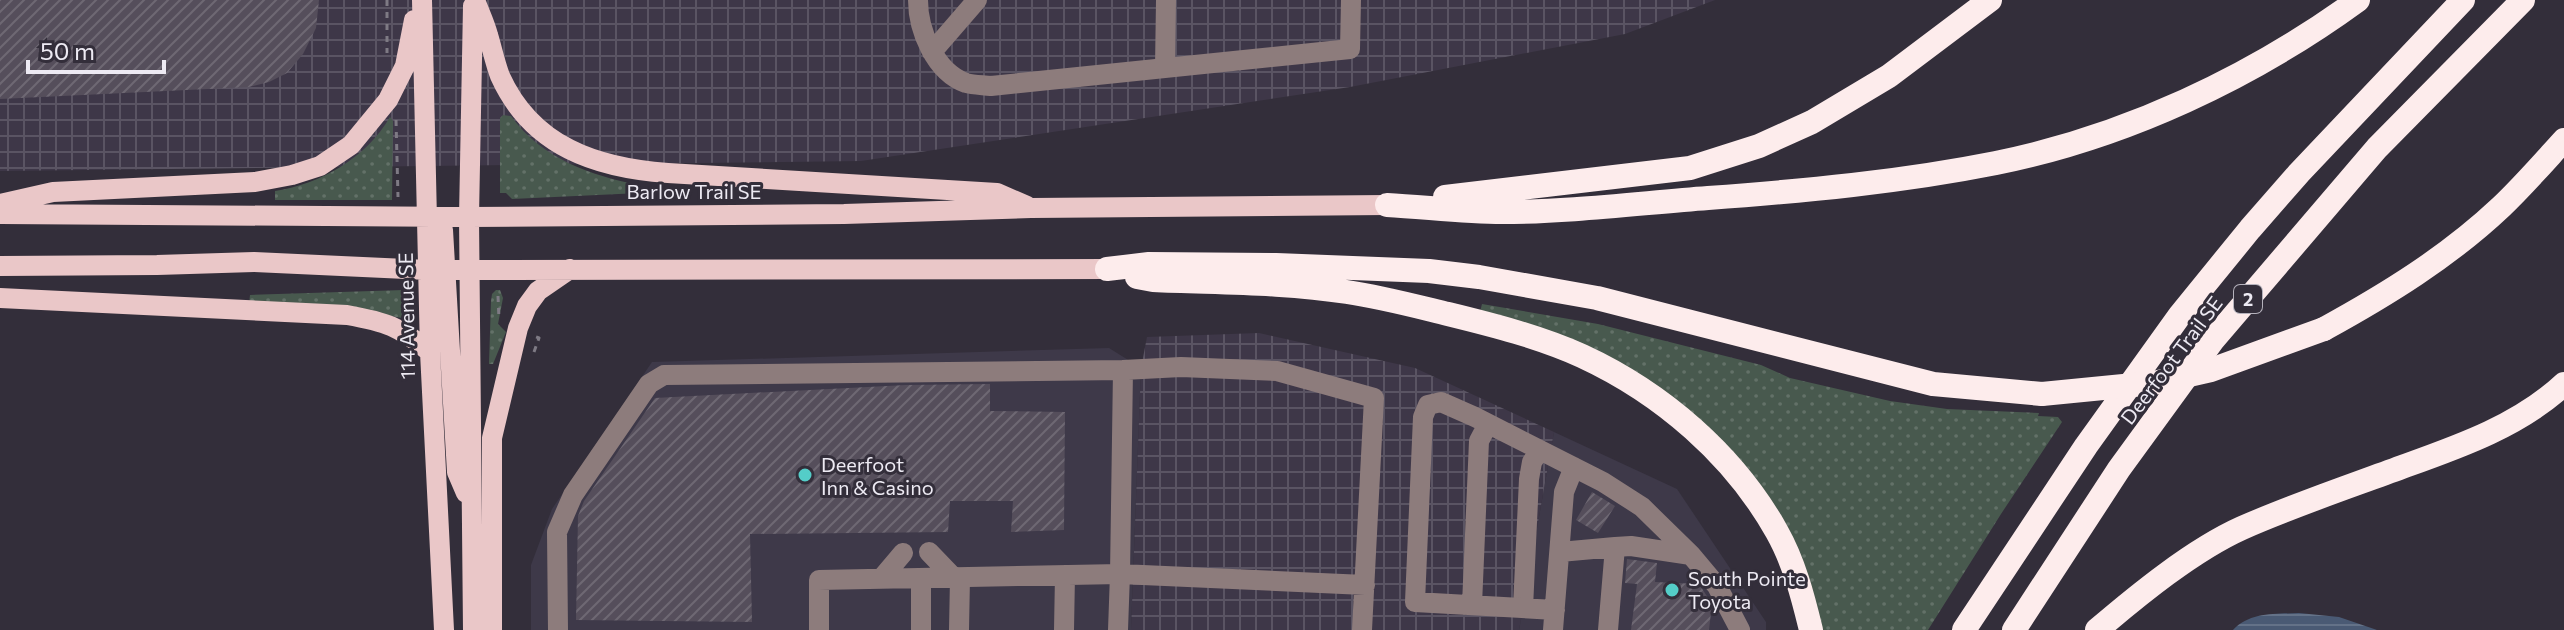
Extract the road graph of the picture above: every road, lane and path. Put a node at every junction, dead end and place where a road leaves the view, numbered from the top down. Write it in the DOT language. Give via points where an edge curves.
graph roads {
  1 [pos="387,0"];
  2 [pos="420,0"];
  3 [pos="474,0"];
  4 [pos="918,0"];
  5 [pos="977,0"];
  6 [pos="1166,0"];
  7 [pos="1351,0"];
  8 [pos="1990,0"];
  9 [pos="2358,0"];
  10 [pos="2463,0"];
  11 [pos="2523,0"];
  12 [pos="932,52"];
  13 [pos="387,58"];
  14 [pos="1165,68"];
  15 [pos="396,109"];
  16 [pos="2564,140"];
  17 [pos="398,197"];
  18 [pos="0,204"];
  19 [pos="1387,205"];
  20 [pos="1031,208"];
  21 [pos="0,214"];
  22 [pos="428,217"];
  23 [pos="469,217"];
  24 [pos="0,266"];
  25 [pos="570,269"];
  26 [pos="1107,269"];
  27 [pos="437,270"];
  28 [pos="470,270"];
  29 [pos="498,296"];
  30 [pos="0,298"];
  31 [pos="509,324"];
  32 [pos="430,352"];
  33 [pos="1123,370"];
  34 [pos="2564,384"];
  35 [pos="1488,424"];
  36 [pos="1540,450"];
  37 [pos="1574,467"];
  38 [pos="471,503"];
  39 [pos="1615,547"];
  40 [pos="929,552"];
  41 [pos="1560,552"];
  42 [pos="903,553"];
  43 [pos="1691,555"];
  44 [pos="1120,574"];
  45 [pos="1065,575"];
  46 [pos="957,578"];
  47 [pos="881,579"];
  48 [pos="921,579"];
  49 [pos="1365,585"];
  50 [pos="1472,605"];
  51 [pos="1523,608"];
  52 [pos="1554,620"];
  53 [pos="444,630"];
  54 [pos="473,630"];
  55 [pos="492,630"];
  56 [pos="558,630"];
  57 [pos="819,630"];
  58 [pos="921,630"];
  59 [pos="959,630"];
  60 [pos="1064,630"];
  61 [pos="1118,630"];
  62 [pos="1362,630"];
  63 [pos="1608,630"];
  64 [pos="1740,630"];
  65 [pos="1811,630"];
  66 [pos="1964,630"];
  67 [pos="2014,630"];
  68 [pos="2097,630"];
  1 -- 13 [label="path"];
  2 -- 18 [label="main road" via="405,66 388,100 351,145 320,166 255,182 53,192"];
  2 -- 22 [label="main road, 114 Avenue SE"];
  3 -- 20 [label="main road" via="499,75 514,101 555,142 603,165 997,193"];
  3 -- 23 [label="main road"];
  4 -- 12 [label="lane"];
  5 -- 12 [label="lane"];
  6 -- 14 [label="lane"];
  7 -- 14 [label="lane" via="1350,49"];
  8 -- 19 [label="highway" via="1889,76 1759,146 1690,168"];
  9 -- 19 [label="highway" via="2197,96 2095,136 1997,163 1854,185 1665,202 1502,212"];
  10 -- 66 [label="highway, Deerfoot Trail SE / 2" via="2299,173 2180,315"];
  11 -- 67 [label="highway, Deerfoot Trail SE / 2" via="2377,148 2213,340 2119,469"];
  12 -- 14 [label="lane" via="965,83 991,86"];
  15 -- 17 [label="path"];
  16 -- 26 [label="highway, bridge" via="2500,208 2460,241 2381,297 2324,329 2211,370 2154,383 2042,394 1933,384 1597,298 1479,277 1276,265 1149,264"];
  19 -- 20 [label="main road, Barlow Trail SE"];
  20 -- 23 [label="main road, Barlow Trail SE"];
  21 -- 22 [label="main road, Barlow Trail SE"];
  22 -- 23 [label="main road, Barlow Trail SE"];
  22 -- 27 [label="main road, 114 Avenue SE"];
  23 -- 28 [label="main road"];
  24 -- 27 [label="main road" via="254,262"];
  25 -- 26 [label="main road"];
  25 -- 28 [label="main road"];
  25 -- 55 [label="main road" via="538,291 527,306 492,438"];
  26 -- 65 [label="highway" via="1153,280 1275,285 1404,303 1524,335 1616,373 1668,408 1739,475 1791,563"];
  27 -- 28 [label="main road"];
  27 -- 32 [label="main road, 114 Avenue SE"];
  27 -- 38 [label="main road" via="457,472"];
  28 -- 38 [label="main road"];
  29 -- 31 [label="path" via="498,319"];
  30 -- 32 [label="main road" via="347,315 402,330"];
  32 -- 53 [label="main road, 114 Avenue SE"];
  33 -- 44 [label="lane"];
  33 -- 49 [label="lane" via="1277,371 1374,398"];
  33 -- 56 [label="lane" via="664,375 649,384 573,495 557,532"];
  34 -- 68 [label="highway" via="2496,430 2461,446 2238,530 2170,573"];
  35 -- 36 [label="lane"];
  35 -- 50 [label="lane" via="1479,441"];
  35 -- 50 [label="lane" via="1441,402 1428,405 1423,417 1415,602"];
  36 -- 37 [label="lane"];
  36 -- 51 [label="lane" via="1529,479"];
  37 -- 41 [label="lane" via="1564,492"];
  37 -- 43 [label="lane" via="1642,507"];
  38 -- 54 [label="main road"];
  39 -- 41 [label="lane"];
  39 -- 43 [label="lane"];
  39 -- 63 [label="lane"];
  40 -- 46 [label="lane"];
  41 -- 52 [label="lane"];
  42 -- 47 [label="lane"];
  43 -- 64 [label="lane" via="1717,586"];
  44 -- 45 [label="lane"];
  44 -- 49 [label="lane"];
  44 -- 61 [label="lane"];
  45 -- 46 [label="lane"];
  45 -- 60 [label="lane"];
  46 -- 48 [label="lane"];
  46 -- 59 [label="lane"];
  47 -- 48 [label="lane"];
  47 -- 57 [label="lane" via="819,580"];
  48 -- 58 [label="lane"];
  49 -- 62 [label="lane"];
  50 -- 51 [label="lane"];
  51 -- 52 [label="lane"];
}
